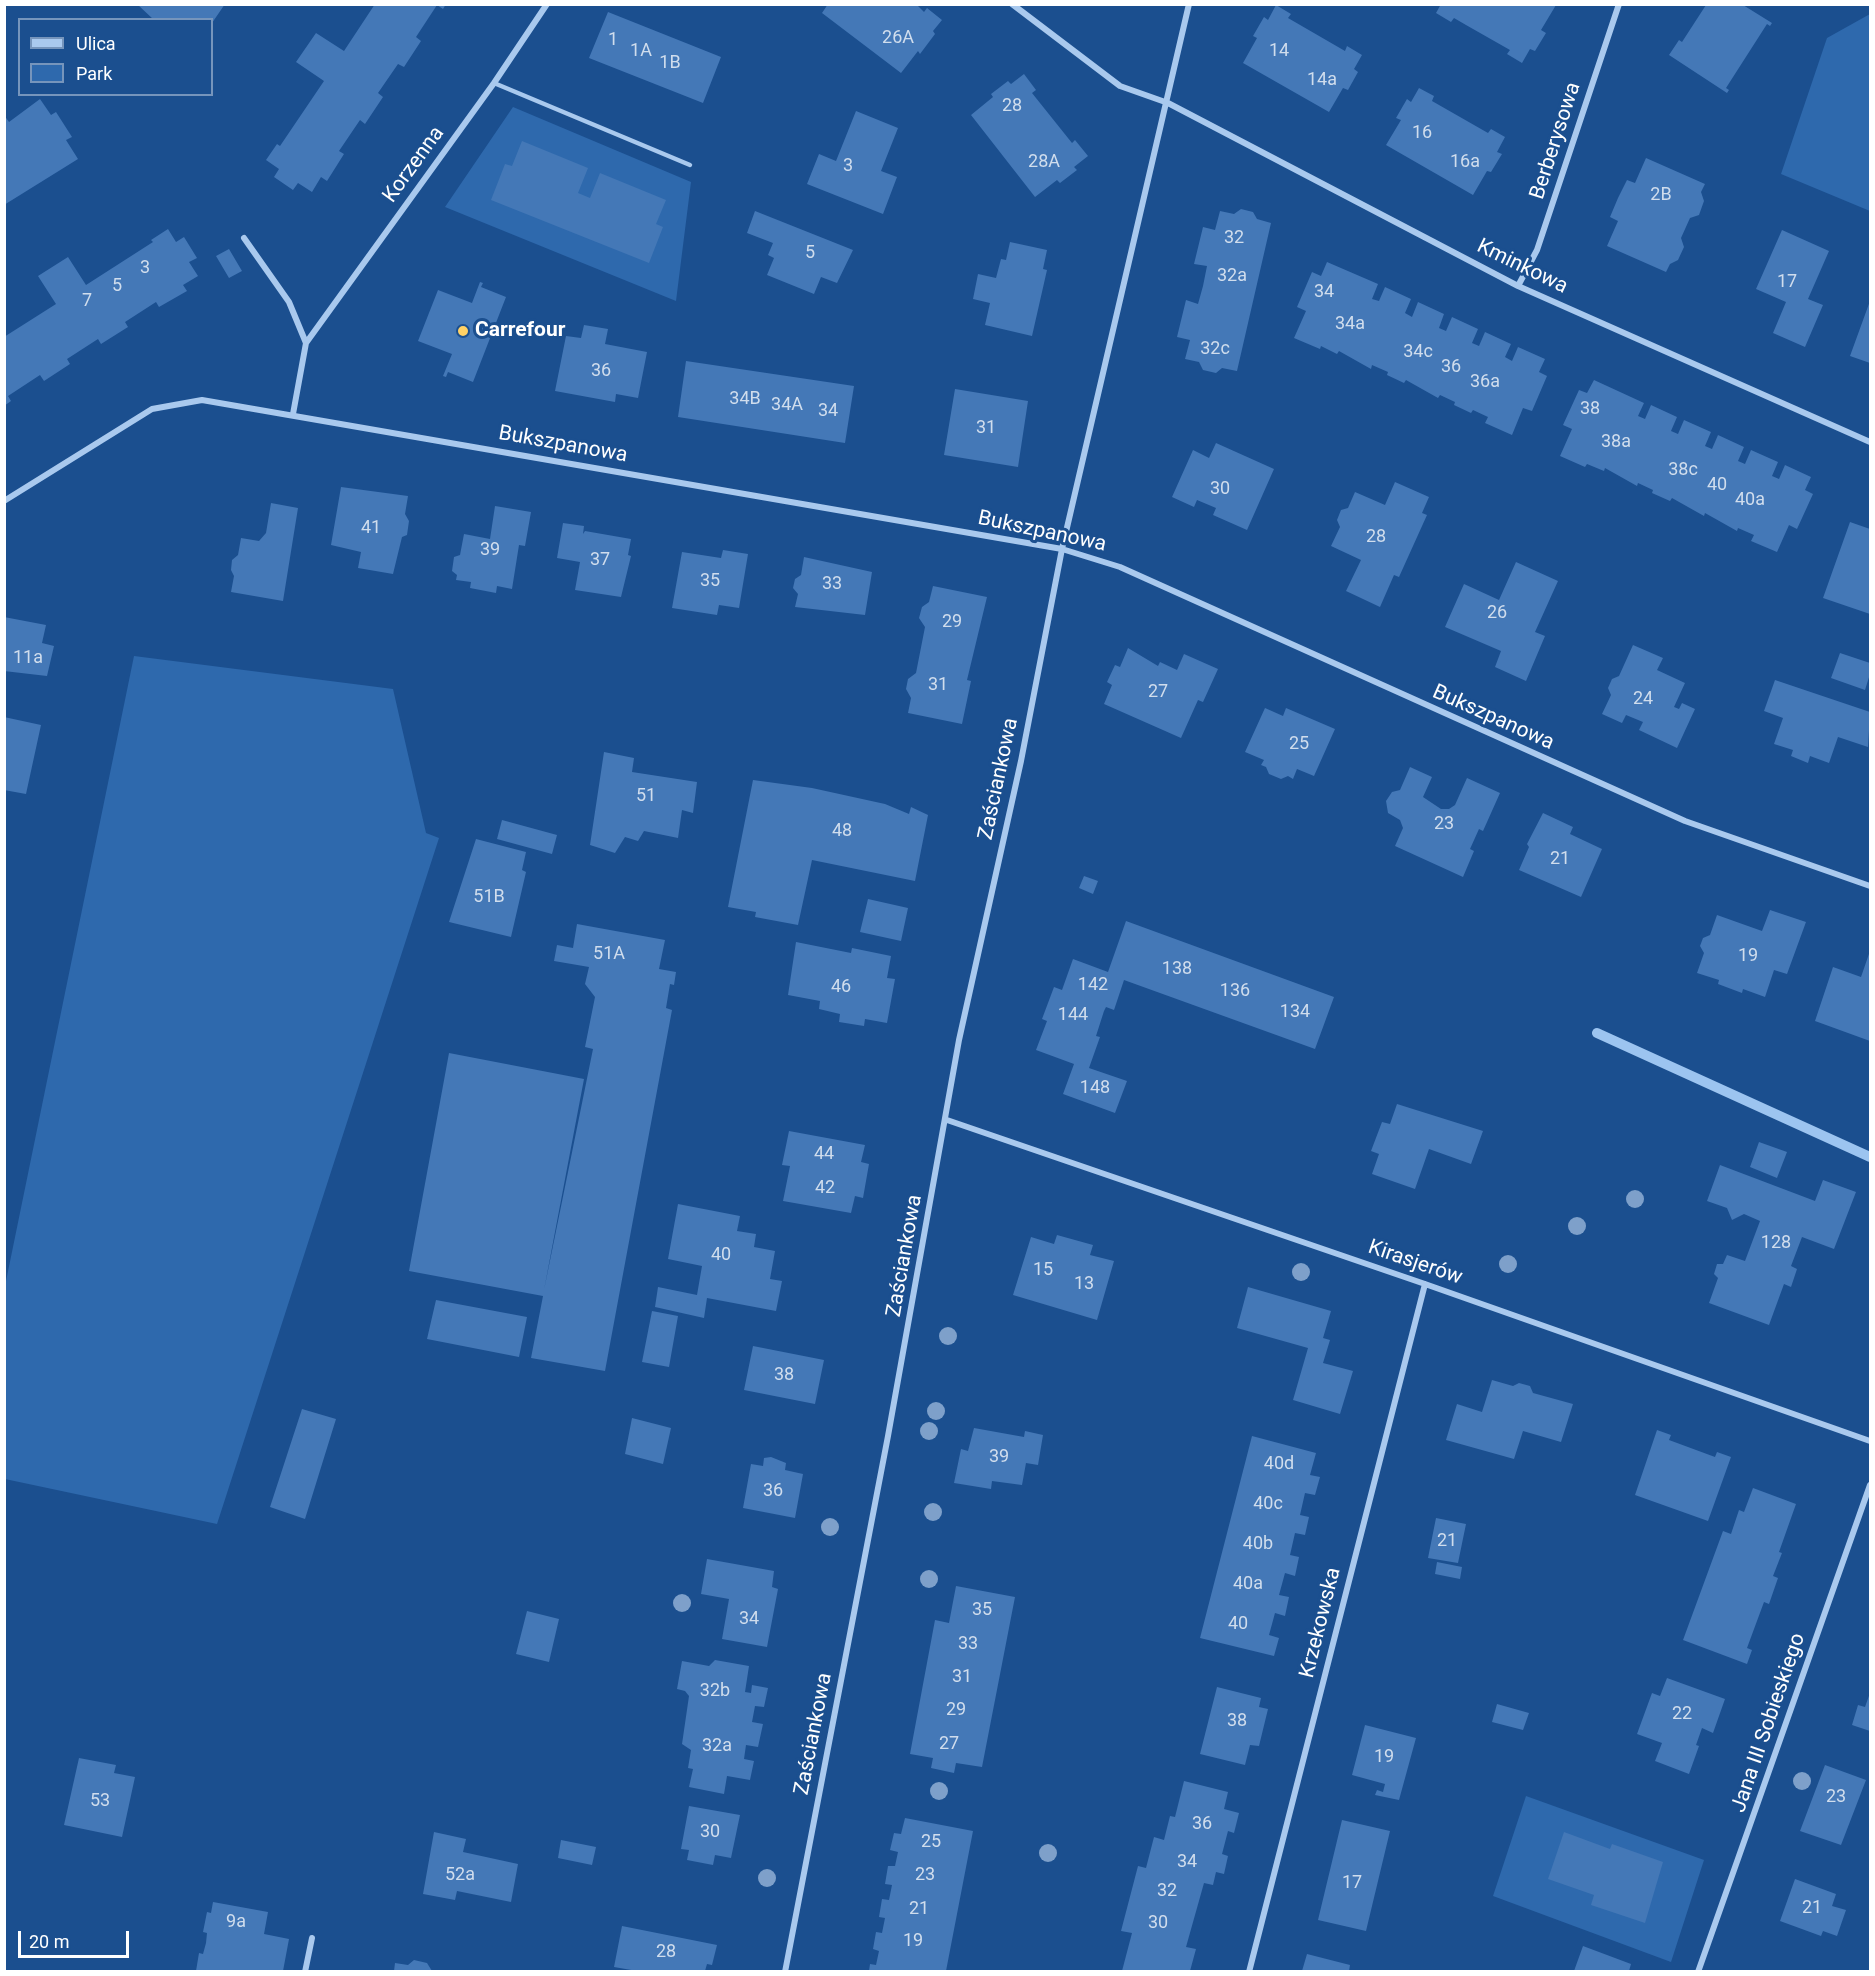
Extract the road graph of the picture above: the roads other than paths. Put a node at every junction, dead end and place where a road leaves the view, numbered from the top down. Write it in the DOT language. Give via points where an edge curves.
graph roads {
  1 [pos="547,4"];
  2 [pos="1012,4"];
  3 [pos="1189,4"];
  4 [pos="1619,4"];
  5 [pos="494,83"];
  6 [pos="1168,103"];
  7 [pos="690,165"];
  8 [pos="244,238"];
  9 [pos="1518,286"];
  10 [pos="306,343"];
  11 [pos="293,414"];
  12 [pos="1870,442"];
  13 [pos="4,501"];
  14 [pos="1062,549"];
  15 [pos="1870,886"];
  16 [pos="947,1120"];
  17 [pos="1425,1284"];
  18 [pos="1870,1442"];
  19 [pos="1870,1485"];
  20 [pos="312,1938"];
  21 [pos="305,1971"];
  22 [pos="785,1971"];
  23 [pos="1249,1971"];
  24 [pos="1698,1971"];
  1 -- 5 [label="street, Korzenna"];
  2 -- 6 [label="street, Kminkowa" via="1120,86"];
  3 -- 6 [label="street"];
  4 -- 9 [label="street, Berberysowa" via="1537,250"];
  5 -- 7 [label="lane"];
  5 -- 10 [label="street, Korzenna"];
  6 -- 9 [label="street, Kminkowa"];
  6 -- 14 [label="street"];
  8 -- 10 [label="street" via="289,302"];
  9 -- 12 [label="street, Kminkowa"];
  10 -- 11 [label="street"];
  11 -- 13 [label="street, Bukszpanowa" via="202,400 152,409"];
  11 -- 14 [label="street, Bukszpanowa"];
  14 -- 15 [label="street, Bukszpanowa" via="1120,567 1685,821"];
  14 -- 16 [label="street, Zaściankowa" via="1021,761 959,1040"];
  16 -- 17 [label="street, Kirasjerów"];
  16 -- 22 [label="street, Zaściankowa"];
  17 -- 18 [label="street, Kirasjerów"];
  17 -- 23 [label="street, Krzekowska"];
  19 -- 24 [label="street, Jana III Sobieskiego"];
  20 -- 21 [label="street"];
}
